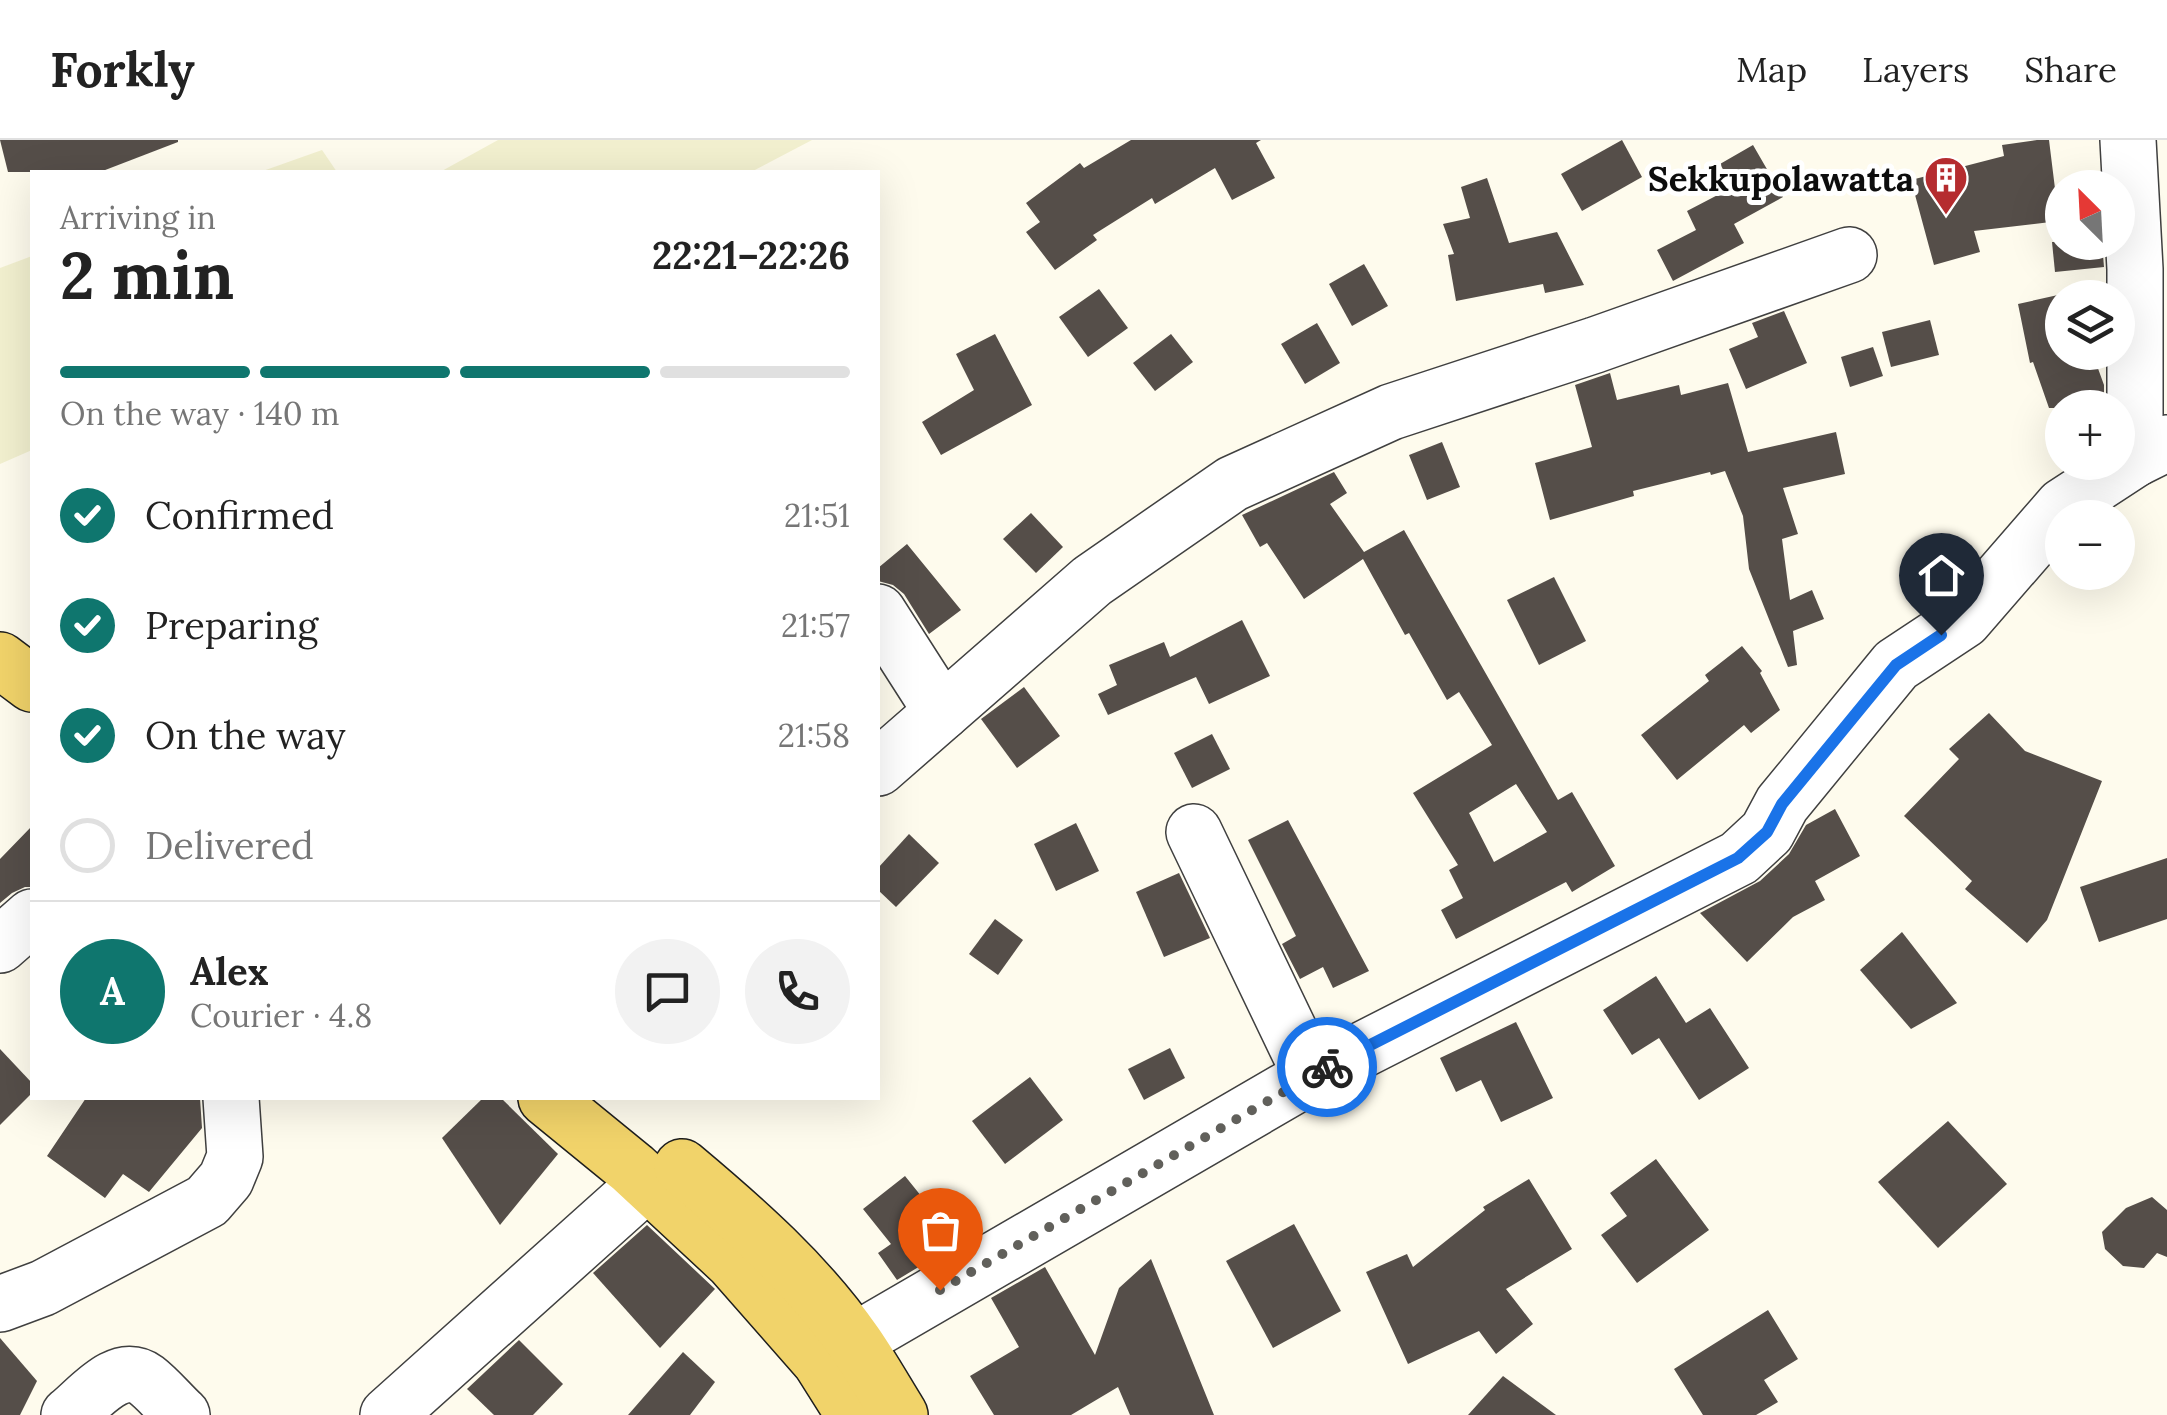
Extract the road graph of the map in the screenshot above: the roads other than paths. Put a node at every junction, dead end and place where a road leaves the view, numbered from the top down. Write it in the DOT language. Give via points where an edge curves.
graph roads {
  1 [pos="2128,140"];
  2 [pos="1849,255"];
  3 [pos="2151,451"];
  4 [pos="880,615"];
  5 [pos="0,660"];
  6 [pos="30,682"];
  7 [pos="0,704"];
  8 [pos="942,712"];
  9 [pos="30,725"];
  10 [pos="880,766"];
  11 [pos="1194,832"];
  12 [pos="30,919"];
  13 [pos="0,945"];
  14 [pos="1310,1076"];
  15 [pos="230,1100"];
  16 [pos="548,1100"];
  17 [pos="608,1100"];
  18 [pos="648,1182"];
  19 [pos="0,1304"];
  20 [pos="837,1351"];
  21 [pos="70,1415"];
  22 [pos="182,1415"];
  23 [pos="388,1415"];
  24 [pos="854,1415"];
  25 [pos="900,1415"];
  1 -- 3 [label="street"];
  2 -- 8 [label="street" via="1391,412 1232,484 1092,582"];
  3 -- 14 [label="street" via="2063,506 1964,620 1896,665 1782,804 1767,832 1738,858"];
  4 -- 8 [label="street"];
  5 -- 6 [label="main road"];
  7 -- 9 [label="main road"];
  8 -- 10 [label="street"];
  11 -- 14 [label="street"];
  12 -- 13 [label="street"];
  14 -- 20 [label="street"];
  15 -- 19 [label="street" via="235,1157 207,1201"];
  16 -- 18 [label="main road"];
  17 -- 20 [label="main road" via="744,1219 823,1303"];
  18 -- 20 [label="main road"];
  18 -- 23 [label="street"];
  20 -- 24 [label="main road"];
  20 -- 25 [label="main road"];
  21 -- 22 [label="street" via="116,1376 130,1374 142,1377"];
}
